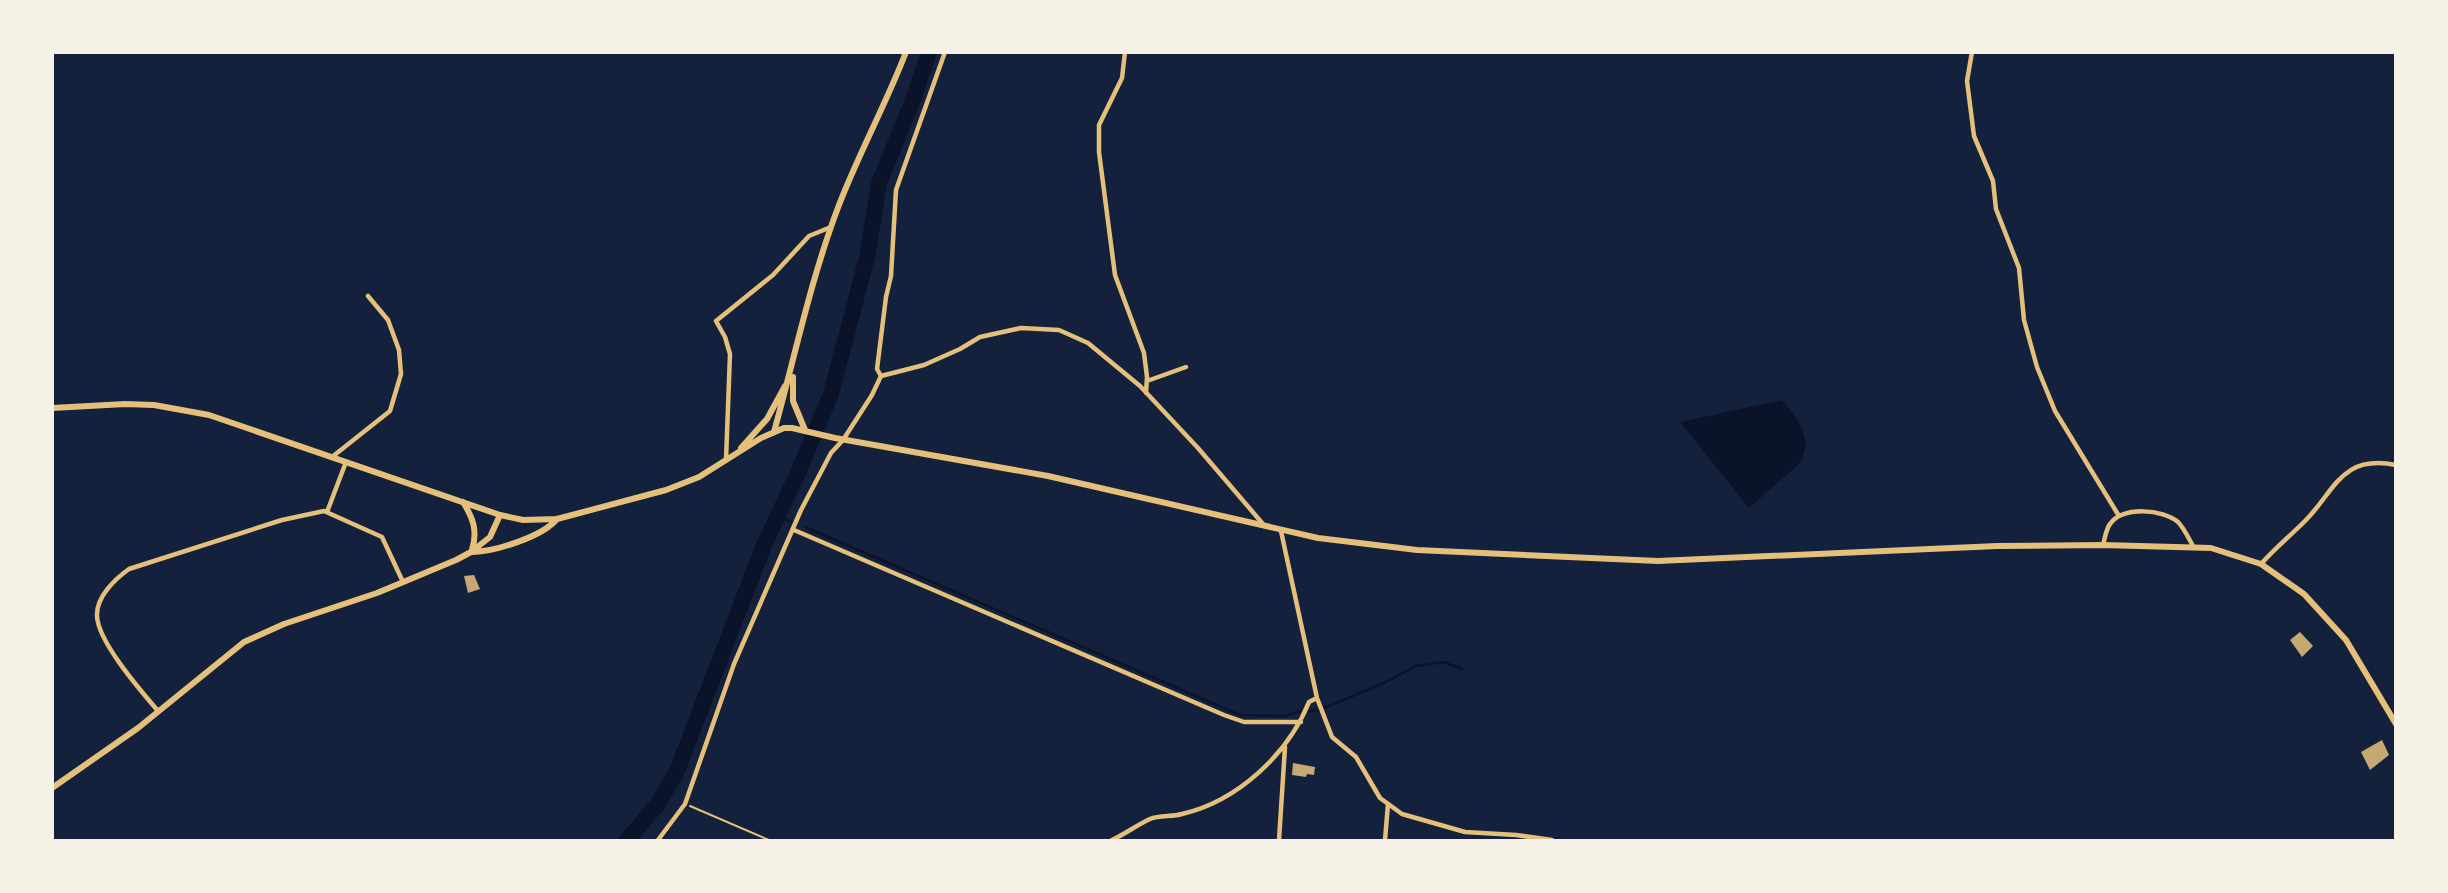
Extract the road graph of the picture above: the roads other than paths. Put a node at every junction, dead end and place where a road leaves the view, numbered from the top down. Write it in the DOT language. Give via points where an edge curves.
graph roads {
  1 [pos="906,52"];
  2 [pos="945,52"];
  3 [pos="1125,52"];
  4 [pos="1972,52"];
  5 [pos="831,227"];
  6 [pos="368,296"];
  7 [pos="793,365"];
  8 [pos="1186,367"];
  9 [pos="881,376"];
  10 [pos="1147,381"];
  11 [pos="1146,394"];
  12 [pos="52,408"];
  13 [pos="805,430"];
  14 [pos="774,432"];
  15 [pos="839,439"];
  16 [pos="734,456"];
  17 [pos="332,457"];
  18 [pos="726,461"];
  19 [pos="346,462"];
  20 [pos="2396,465"];
  21 [pos="463,502"];
  22 [pos="327,512"];
  23 [pos="500,515"];
  24 [pos="2119,516"];
  25 [pos="557,519"];
  26 [pos="1266,528"];
  27 [pos="794,530"];
  28 [pos="1281,531"];
  29 [pos="2103,545"];
  30 [pos="2193,546"];
  31 [pos="471,552"];
  32 [pos="2261,564"];
  33 [pos="404,582"];
  34 [pos="1317,698"];
  35 [pos="158,711"];
  36 [pos="1301,722"];
  37 [pos="2396,724"];
  38 [pos="1285,746"];
  39 [pos="52,788"];
  40 [pos="1388,804"];
  41 [pos="658,841"];
  42 [pos="1112,841"];
  43 [pos="1279,841"];
  44 [pos="1385,841"];
  45 [pos="1552,841"];
  1 -- 5 [label="street"];
  2 -- 9 [label="street" via="896,190 891,276 877,369"];
  3 -- 10 [label="street" via="1122,78 1099,125 1099,152 1115,275 1144,354"];
  4 -- 24 [label="street" via="1967,81 1974,136 2020,268 2024,320 2037,367 2055,411"];
  5 -- 7 [label="street"];
  5 -- 18 [label="street" via="809,236 773,275 716,321 730,354"];
  6 -- 17 [label="street" via="388,320 399,349 401,374 390,411"];
  7 -- 13 [label="street" via="793,401"];
  7 -- 14 [label="street"];
  7 -- 16 [label="street" via="767,419"];
  8 -- 10 [label="street"];
  9 -- 11 [label="street" via="925,365 980,337 1021,328 1059,330 1088,343"];
  9 -- 15 [label="street"];
  10 -- 11 [label="street"];
  11 -- 26 [label="street"];
  12 -- 17 [label="street" via="125,404 178,409 236,423"];
  13 -- 14 [label="street"];
  13 -- 15 [label="street"];
  14 -- 16 [label="street"];
  15 -- 26 [label="street" via="1048,476"];
  15 -- 27 [label="street"];
  16 -- 18 [label="street"];
  17 -- 19 [label="street"];
  18 -- 25 [label="street" via="666,490"];
  19 -- 21 [label="street"];
  19 -- 22 [label="street"];
  20 -- 32 [label="street" via="2349,470"];
  21 -- 23 [label="street"];
  21 -- 31 [label="street" via="475,533"];
  22 -- 33 [label="street" via="382,537"];
  22 -- 35 [label="street" via="282,520 129,569 116,579 97,613 99,629"];
  23 -- 25 [label="street"];
  23 -- 31 [label="street" via="490,537"];
  24 -- 29 [label="street" via="2109,525"];
  24 -- 30 [label="street" via="2143,511 2160,514 2179,523"];
  25 -- 31 [label="street" via="535,534"];
  26 -- 28 [label="street"];
  27 -- 36 [label="street" via="1224,715 1244,722"];
  27 -- 41 [label="street" via="734,664 685,804"];
  28 -- 29 [label="street" via="1418,550 1658,561"];
  28 -- 34 [label="street"];
  29 -- 30 [label="street"];
  30 -- 32 [label="street"];
  31 -- 33 [label="street"];
  32 -- 37 [label="street" via="2305,594 2325,615 2346,640"];
  33 -- 35 [label="street" via="244,642"];
  34 -- 36 [label="street" via="1309,702"];
  34 -- 40 [label="street" via="1332,737 1356,757"];
  35 -- 39 [label="street"];
  36 -- 38 [label="street"];
  38 -- 42 [label="street" via="1236,790 1184,814 1152,818"];
  38 -- 43 [label="street"];
  40 -- 44 [label="street"];
  40 -- 45 [label="street" via="1402,814 1465,832"];
}
